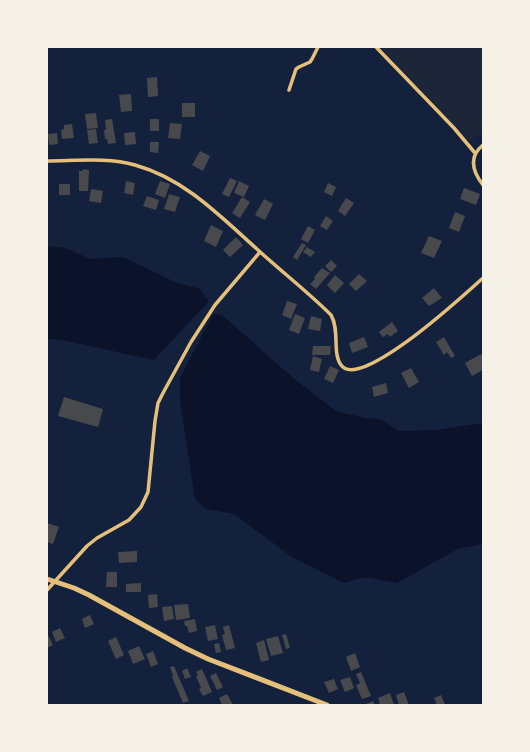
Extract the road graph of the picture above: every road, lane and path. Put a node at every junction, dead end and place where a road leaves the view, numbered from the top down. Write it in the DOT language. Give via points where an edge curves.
graph roads {
  1 [pos="318,47"];
  2 [pos="376,47"];
  3 [pos="290,90"];
  4 [pos="483,145"];
  5 [pos="475,153"];
  6 [pos="47,161"];
  7 [pos="483,185"];
  8 [pos="260,252"];
  9 [pos="483,278"];
  10 [pos="47,579"];
  11 [pos="56,582"];
  12 [pos="47,590"];
  13 [pos="327,705"];
  1 -- 3 [label="street" via="310,62 296,69"];
  2 -- 5 [label="street" via="444,116"];
  4 -- 5 [label="street"];
  5 -- 7 [label="street" via="473,168"];
  6 -- 8 [label="street" via="112,161 133,164 157,172 187,189"];
  8 -- 9 [label="street" via="331,314 335,321 338,360 341,366 351,370 369,365 388,355 427,326"];
  8 -- 11 [label="street" via="215,305 191,342 158,403 148,492 141,507 129,520 87,546"];
  10 -- 11 [label="main road"];
  11 -- 12 [label="street"];
  11 -- 13 [label="main road" via="89,595 208,659"];
}
